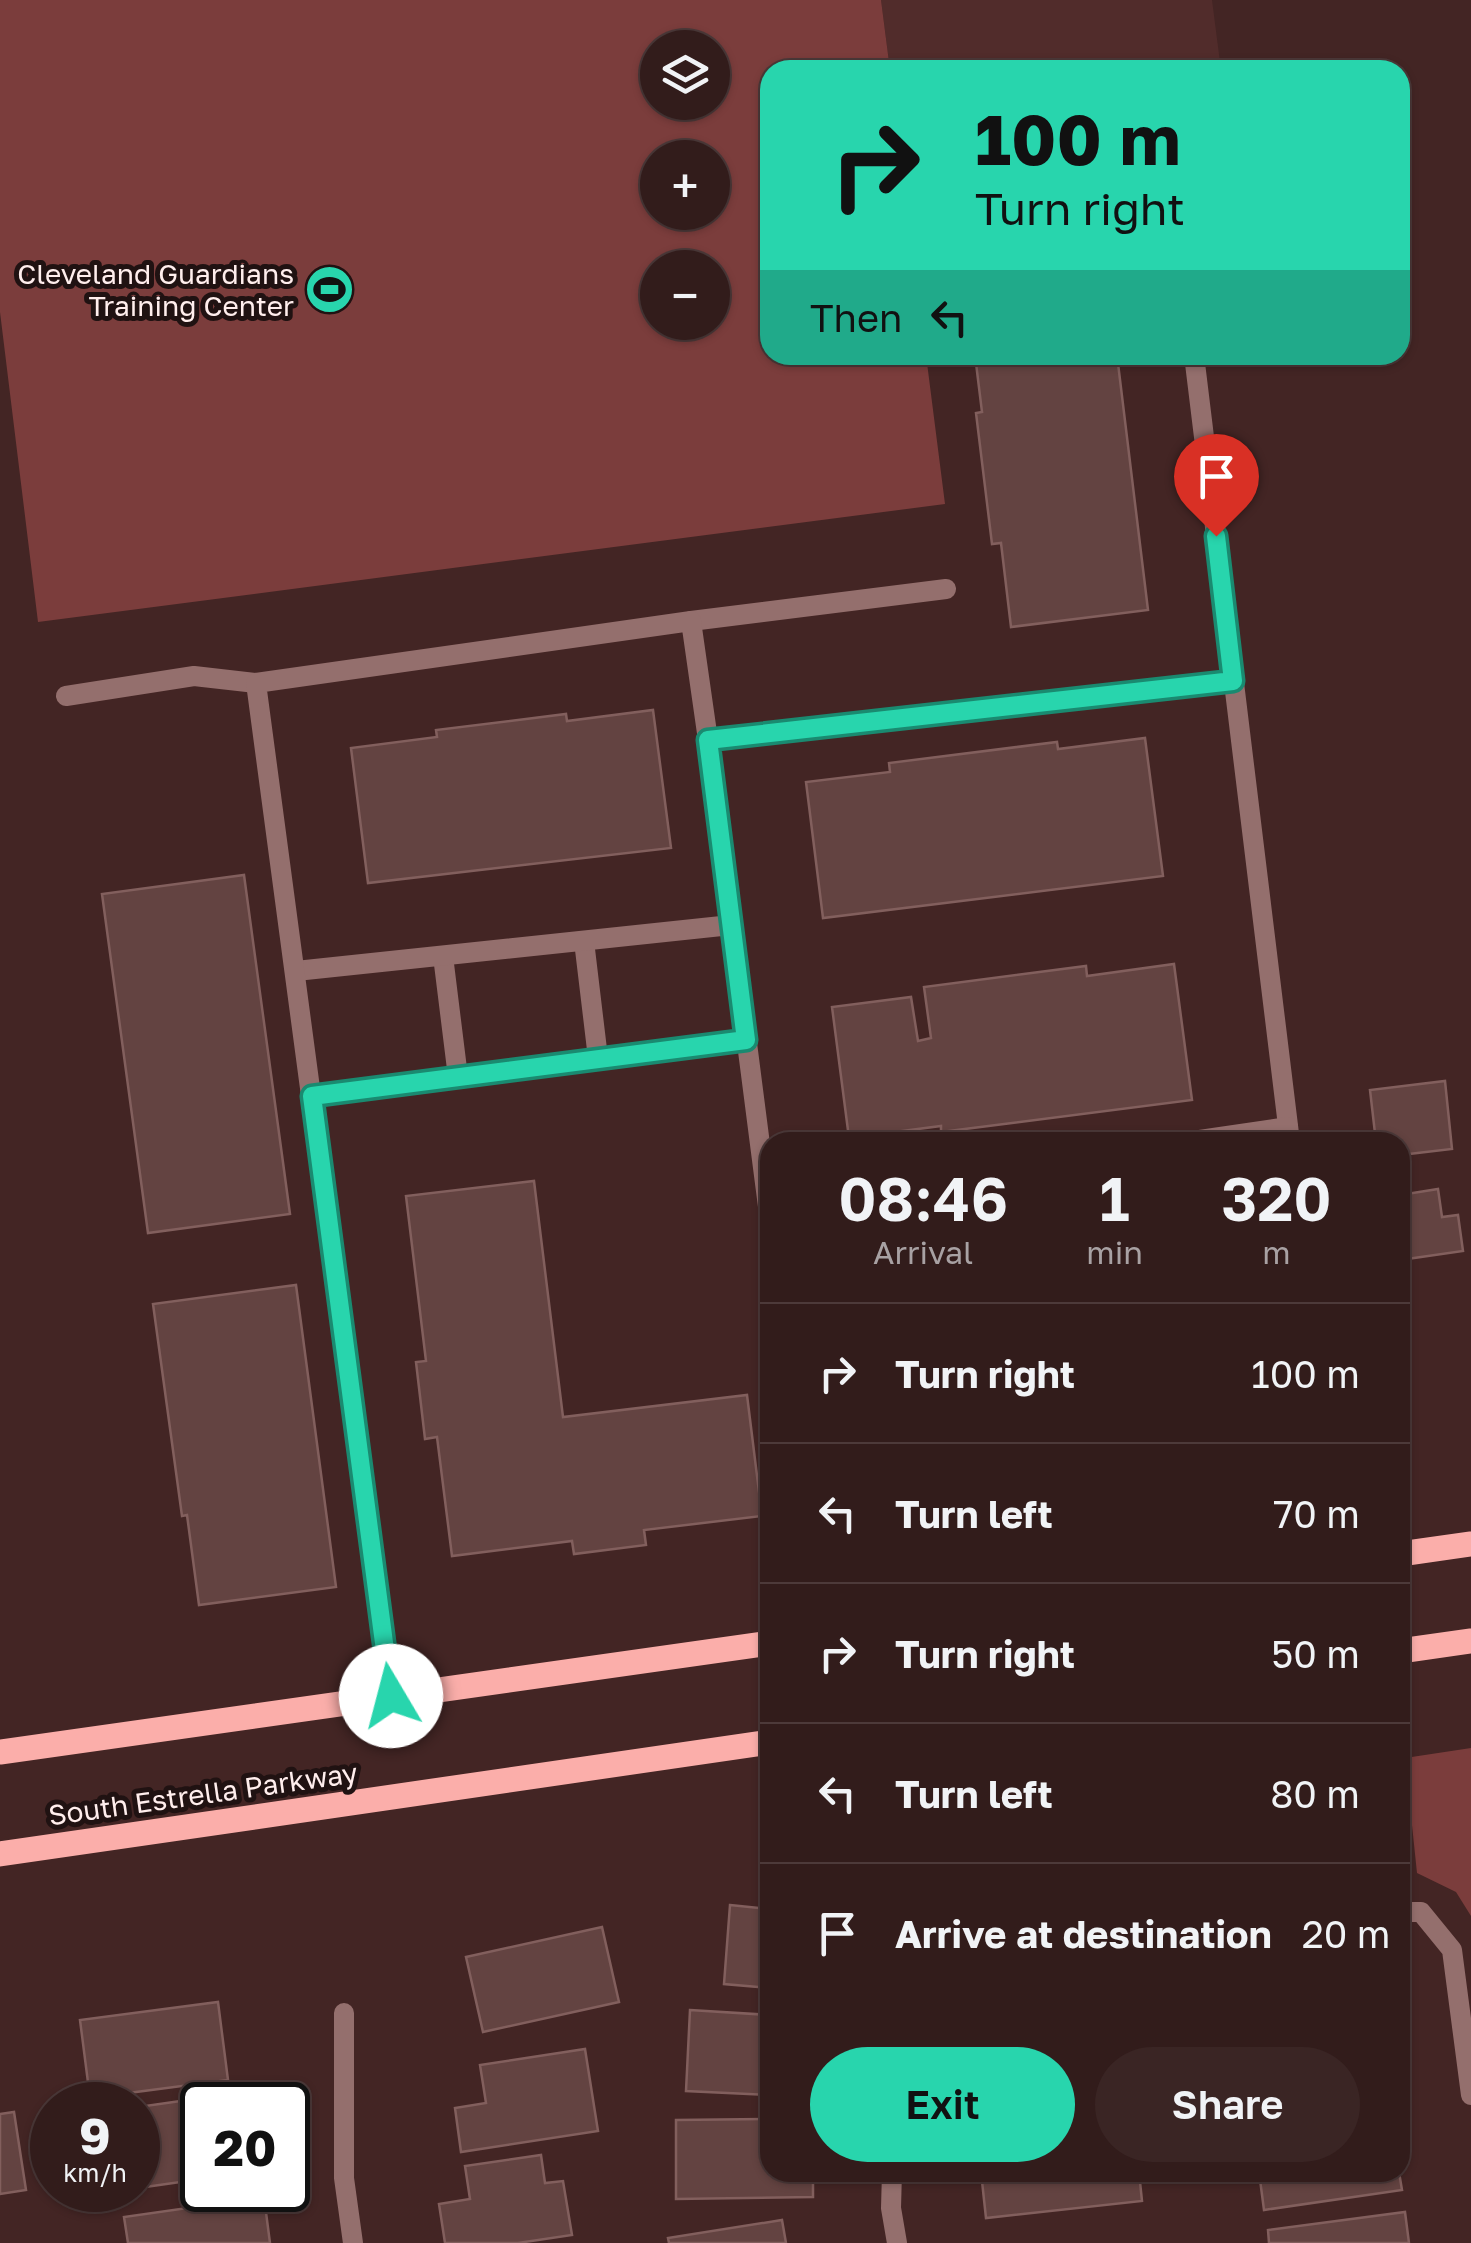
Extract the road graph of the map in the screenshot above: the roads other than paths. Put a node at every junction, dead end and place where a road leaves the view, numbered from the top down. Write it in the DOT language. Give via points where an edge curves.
graph roads {
  1 [pos="1195,365"];
  2 [pos="946,590"];
  3 [pos="691,621"];
  4 [pos="1233,681"];
  5 [pos="256,683"];
  6 [pos="66,696"];
  7 [pos="708,740"];
  8 [pos="731,925"];
  9 [pos="584,941"];
  10 [pos="443,956"];
  11 [pos="296,971"];
  12 [pos="746,1040"];
  13 [pos="598,1058"];
  14 [pos="458,1076"];
  15 [pos="312,1096"];
  16 [pos="1289,1132"];
  17 [pos="760,1143"];
  18 [pos="1471,1544"];
  19 [pos="1410,1553"];
  20 [pos="1471,1641"];
  21 [pos="760,1644"];
  22 [pos="1410,1650"];
  23 [pos="391,1696"];
  24 [pos="760,1743"];
  25 [pos="0,1752"];
  26 [pos="0,1854"];
  27 [pos="1411,1912"];
  28 [pos="344,2013"];
  29 [pos="1471,2095"];
  30 [pos="891,2182"];
  31 [pos="353,2243"];
  32 [pos="897,2243"];
  1 -- 4 [label="street"];
  2 -- 3 [label="street"];
  3 -- 5 [label="street"];
  3 -- 7 [label="street"];
  4 -- 7 [label="street"];
  4 -- 16 [label="street"];
  5 -- 6 [label="street" via="194,676"];
  5 -- 11 [label="street"];
  7 -- 8 [label="street"];
  8 -- 9 [label="street"];
  8 -- 12 [label="street"];
  9 -- 10 [label="street"];
  9 -- 13 [label="street"];
  10 -- 11 [label="street"];
  10 -- 14 [label="street"];
  11 -- 15 [label="street"];
  12 -- 13 [label="street"];
  12 -- 17 [label="street"];
  13 -- 14 [label="street"];
  14 -- 15 [label="street"];
  15 -- 23 [label="street"];
  18 -- 19 [label="main road"];
  20 -- 22 [label="main road"];
  21 -- 23 [label="main road"];
  23 -- 25 [label="main road"];
  24 -- 26 [label="main road, South Estrella Parkway"];
  27 -- 29 [label="street" via="1452,1950"];
  28 -- 31 [label="street" via="344,2178"];
  30 -- 32 [label="street"];
}
